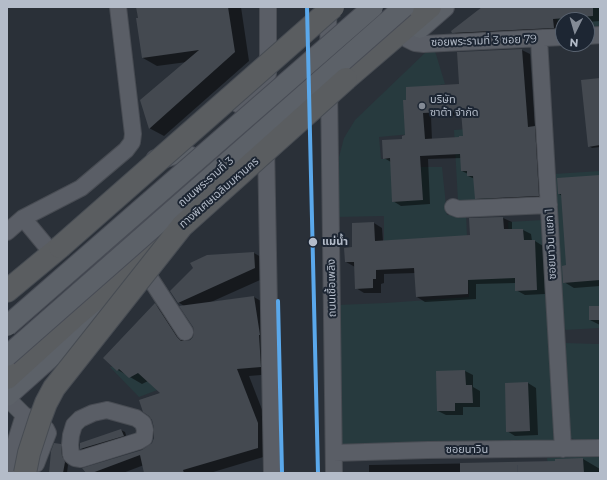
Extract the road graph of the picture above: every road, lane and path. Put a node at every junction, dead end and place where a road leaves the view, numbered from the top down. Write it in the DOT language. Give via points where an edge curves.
graph roads {
  1 [pos="118,7"];
  2 [pos="268,7"];
  3 [pos="328,7"];
  4 [pos="333,7"];
  5 [pos="365,7"];
  6 [pos="373,7"];
  7 [pos="399,7"];
  8 [pos="404,7"];
  9 [pos="430,7"];
  10 [pos="444,7"];
  11 [pos="555,38"];
  12 [pos="407,39"];
  13 [pos="539,39"];
  14 [pos="268,54"];
  15 [pos="214,103"];
  16 [pos="330,103"];
  17 [pos="239,105"];
  18 [pos="266,161"];
  19 [pos="148,162"];
  20 [pos="549,205"];
  21 [pos="453,208"];
  22 [pos="213,212"];
  23 [pos="23,218"];
  24 [pos="182,226"];
  25 [pos="7,232"];
  26 [pos="47,247"];
  27 [pos="146,272"];
  28 [pos="7,282"];
  29 [pos="7,291"];
  30 [pos="7,322"];
  31 [pos="7,326"];
  32 [pos="185,332"];
  33 [pos="7,352"];
  34 [pos="7,356"];
  35 [pos="7,378"];
  36 [pos="7,397"];
  37 [pos="24,415"];
  38 [pos="48,433"];
  39 [pos="70,445"];
  40 [pos="600,448"];
  41 [pos="563,449"];
  42 [pos="334,453"];
  43 [pos="8,473"];
  44 [pos="25,473"];
  45 [pos="35,473"];
  46 [pos="272,473"];
  47 [pos="334,473"];
  1 -- 23 [label="street" via="132,142 81,188"];
  2 -- 14 [label="street"];
  3 -- 16 [label="street, ถนนเชื้อเพลิง"];
  4 -- 29 [label="highway, bridge"];
  5 -- 30 [label="main road"];
  6 -- 31 [label="main road, ถนนพระรามที่ 3, bridge"];
  7 -- 33 [label="main road, ถนนพระรามที่ 3"];
  8 -- 34 [label="main road, ถนนพระรามที่ 3, bridge"];
  9 -- 24 [label="highway, ทางพิเศษเฉลิมมหานคร, bridge"];
  10 -- 12 [label="main road"];
  11 -- 13 [label="street, ซอยพระรามที่ 3 ซอย 79"];
  12 -- 13 [label="street, ซอยพระรามที่ 3 ซอย 79" via="424,44"];
  12 -- 16 [label="main road"];
  13 -- 20 [label="street, ซอยนาวิน แยก 1"];
  14 -- 15 [label="main road"];
  14 -- 17 [label="street" via="268,74"];
  15 -- 17 [label="street"];
  15 -- 19 [label="main road"];
  16 -- 42 [label="street, ถนนเชื้อเพลิง"];
  17 -- 18 [label="street" via="254,114 265,134"];
  18 -- 22 [label="main road"];
  18 -- 46 [label="street"];
  19 -- 22 [label="main road" via="178,154 197,159 214,177"];
  19 -- 26 [label="main road"];
  20 -- 21 [label="street"];
  20 -- 41 [label="street, ซอยนาวิน แยก 1"];
  22 -- 27 [label="main road"];
  23 -- 25 [label="street"];
  23 -- 26 [label="street"];
  24 -- 35 [label="highway, ทางพิเศษเฉลิมมหานคร, bridge"];
  24 -- 44 [label="highway, bridge" via="54,388 40,419"];
  26 -- 28 [label="main road"];
  27 -- 32 [label="street"];
  27 -- 36 [label="main road"];
  36 -- 37 [label="street"];
  37 -- 38 [label="street" via="42,424"];
  37 -- 43 [label="street"];
  38 -- 39 [label="street"];
  38 -- 45 [label="street" via="36,463"];
  40 -- 41 [label="street, ซอยนาวิน"];
  41 -- 42 [label="street, ซอยนาวิน"];
  42 -- 47 [label="street, ถนนเชื้อเพลิง"];
}
